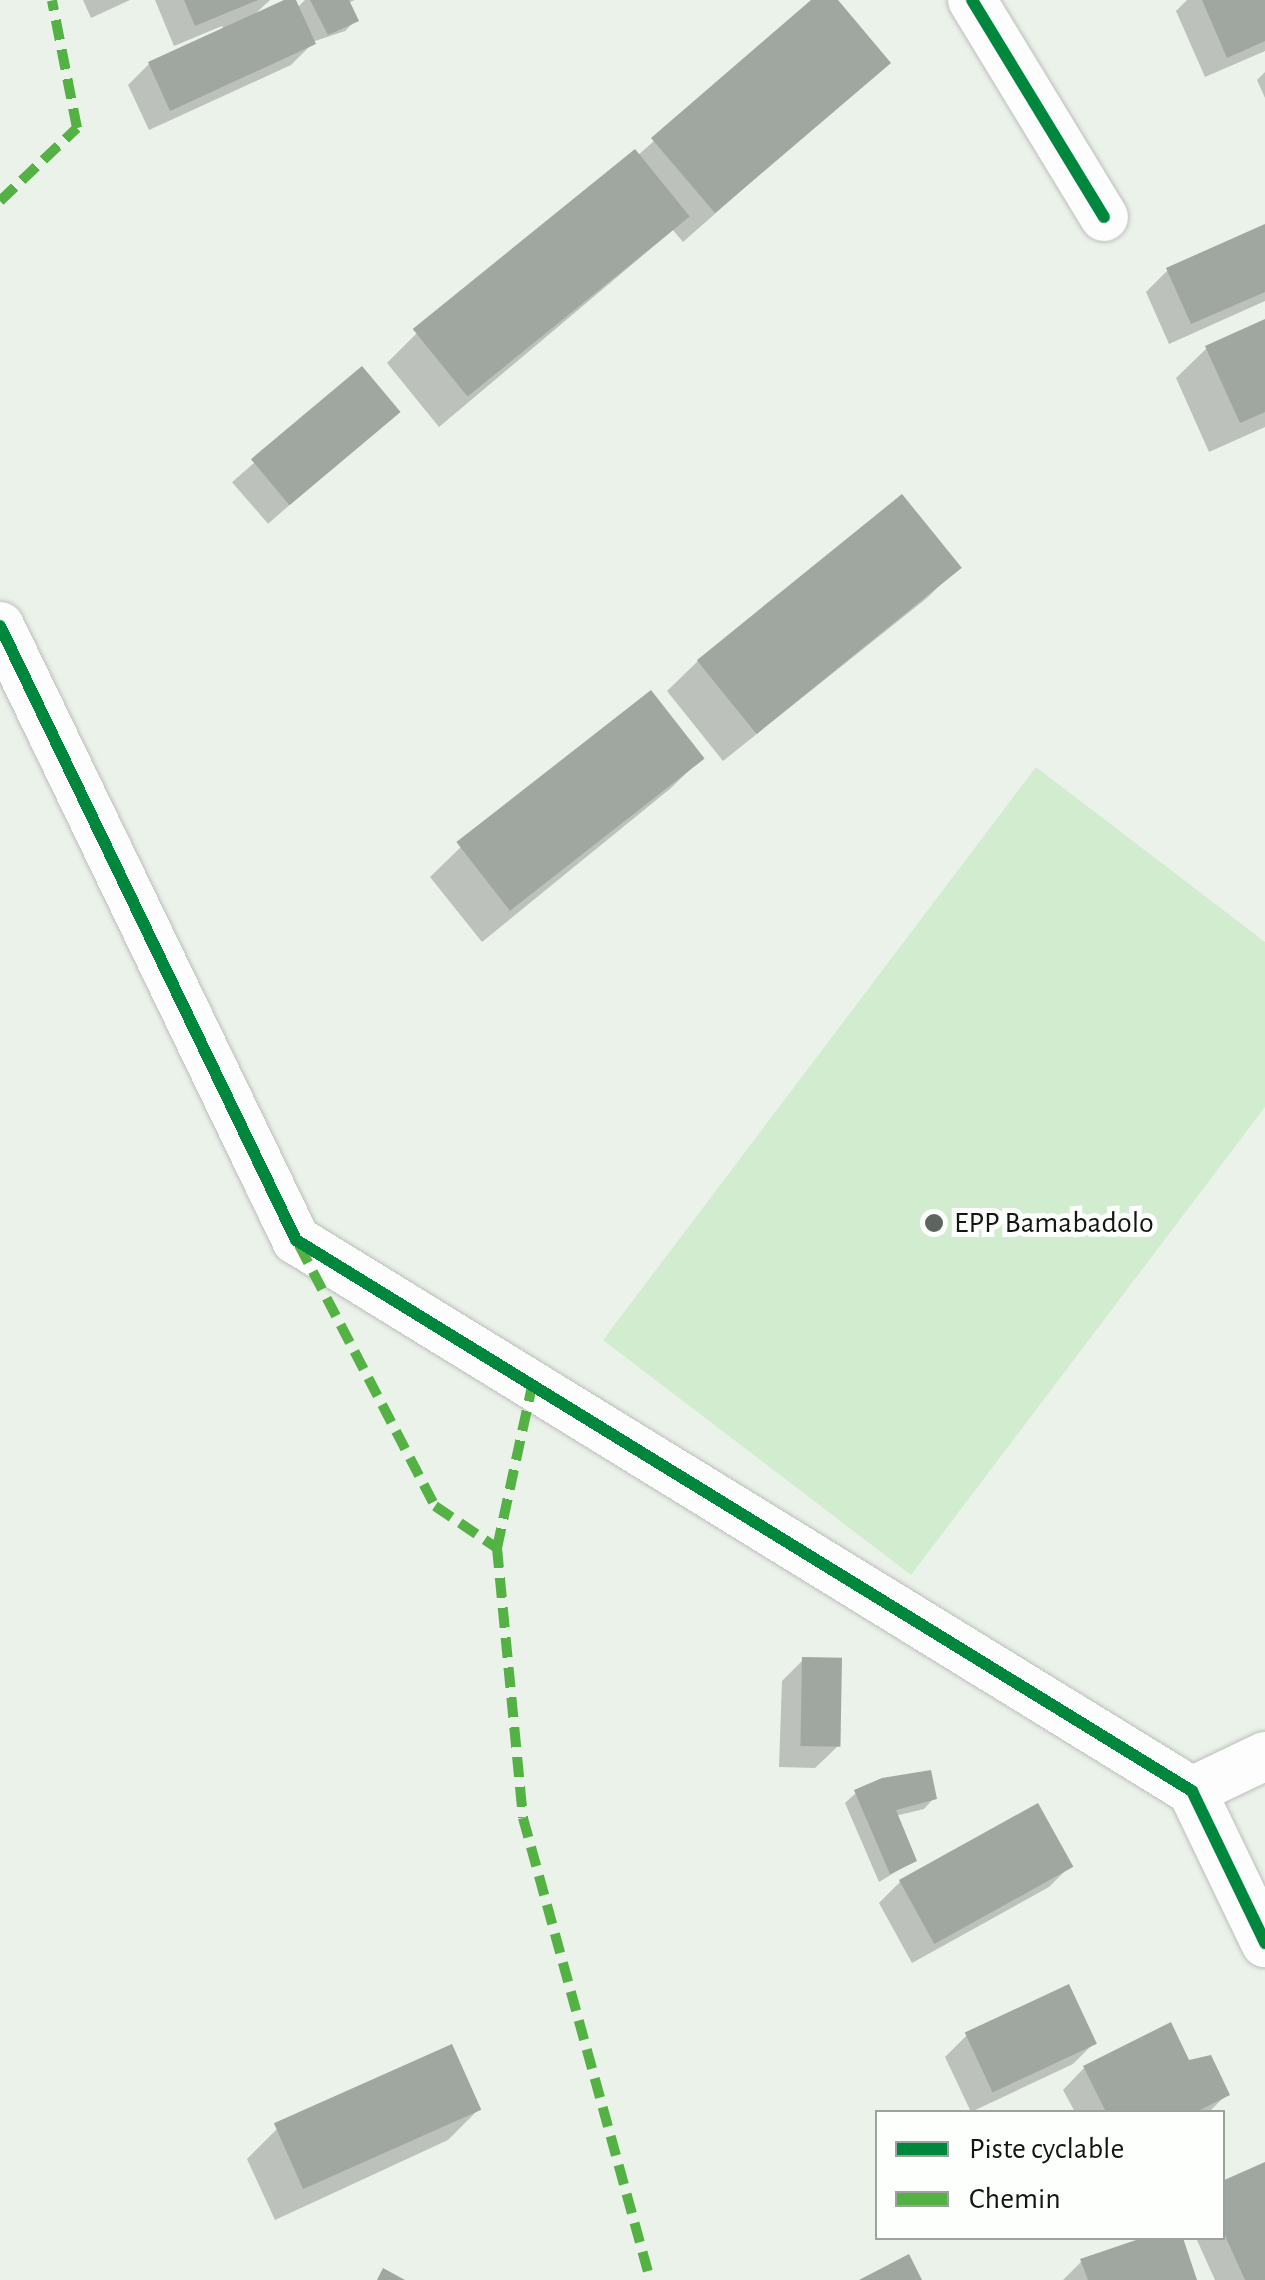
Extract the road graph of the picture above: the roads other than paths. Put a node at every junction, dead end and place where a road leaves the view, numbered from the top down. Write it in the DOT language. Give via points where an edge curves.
graph roads {
  1 [pos="972,0"];
  2 [pos="1104,217"];
  3 [pos="0,626"];
  4 [pos="1265,1756"];
  5 [pos="1192,1791"];
  6 [pos="1265,1943"];
  1 -- 2 [label="street"];
  3 -- 5 [label="street" via="296,1240"];
  4 -- 5 [label="street"];
  5 -- 6 [label="street"];
}
